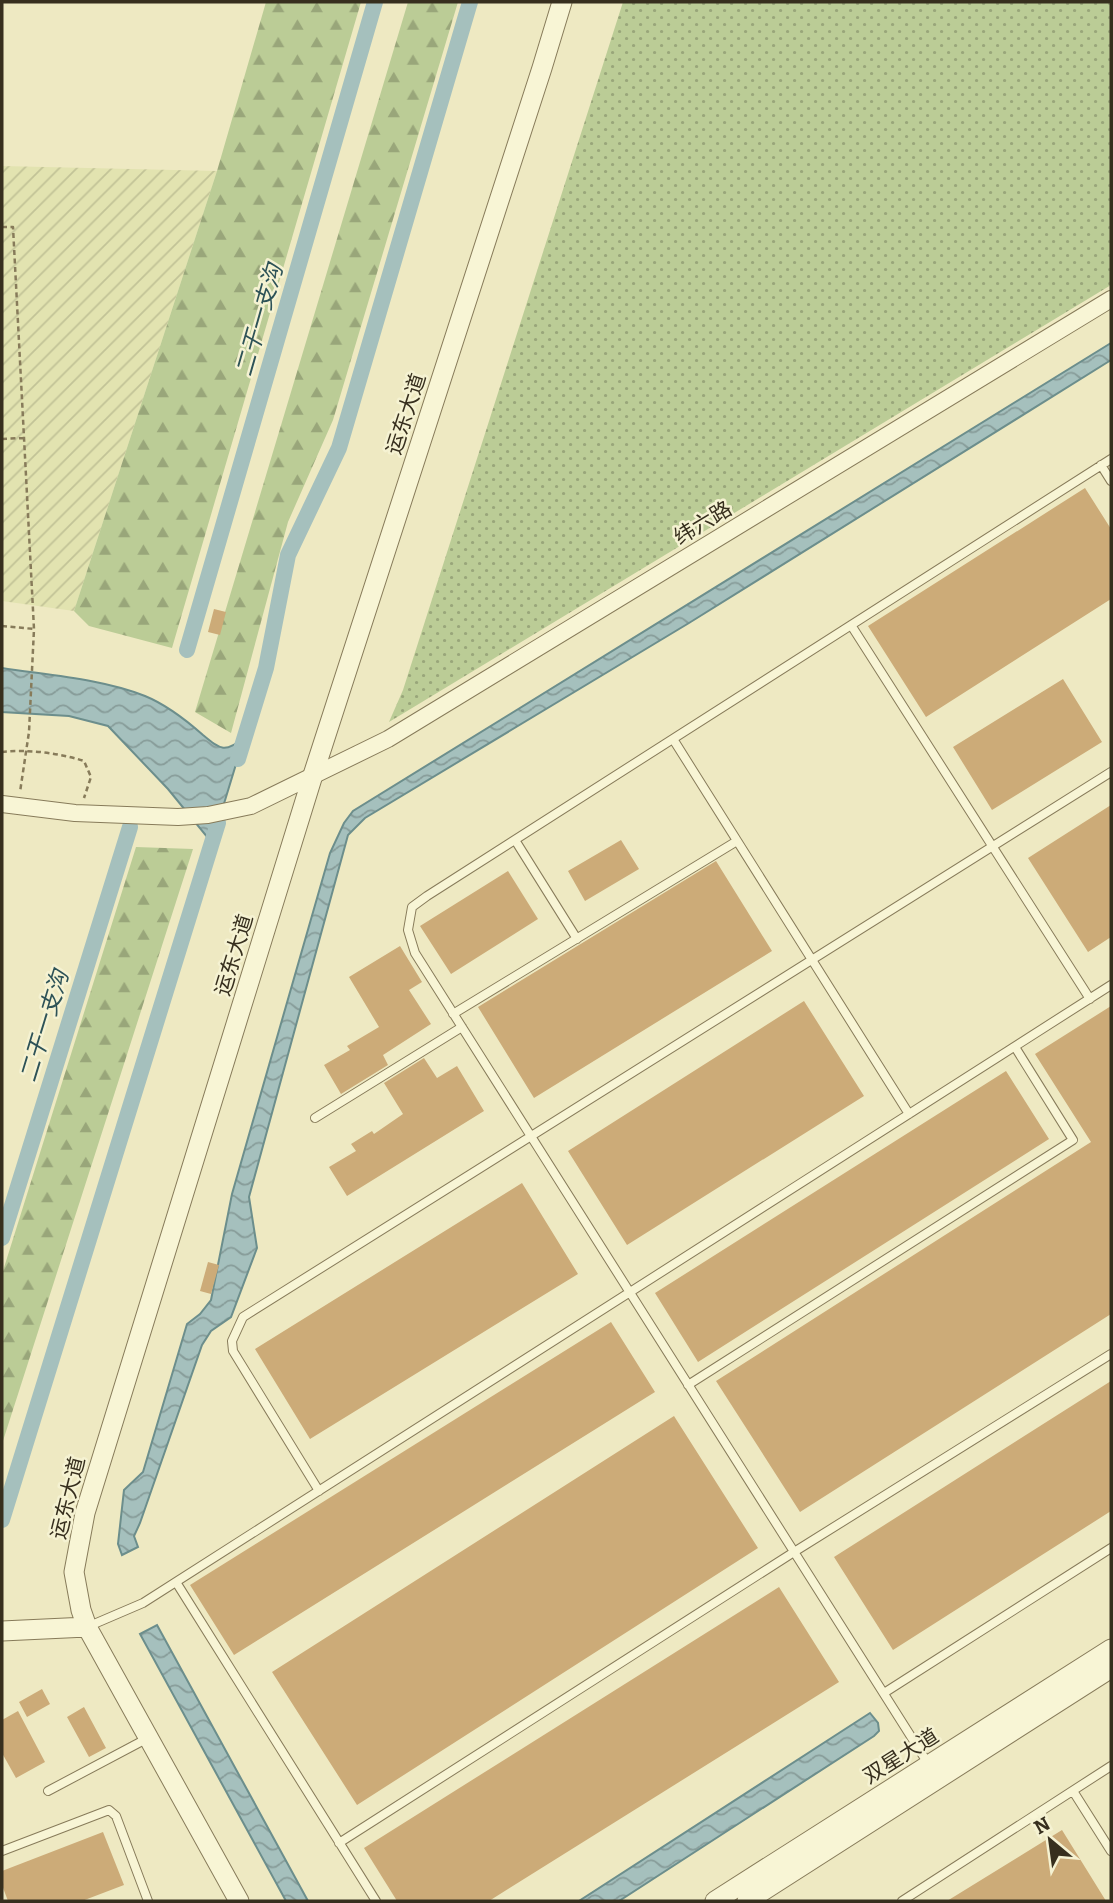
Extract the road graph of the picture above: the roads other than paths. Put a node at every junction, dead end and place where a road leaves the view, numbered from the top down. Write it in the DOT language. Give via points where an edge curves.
graph roads {
  1 [pos="562,2"];
  2 [pos="1111,299"];
  3 [pos="1111,459"];
  4 [pos="1101,465"];
  5 [pos="1111,481"];
  6 [pos="851,625"];
  7 [pos="673,739"];
  8 [pos="1111,772"];
  9 [pos="313,775"];
  10 [pos="10,805"];
  11 [pos="515,840"];
  12 [pos="737,841"];
  13 [pos="992,847"];
  14 [pos="577,939"];
  15 [pos="813,960"];
  16 [pos="1111,985"];
  17 [pos="1090,999"];
  18 [pos="453,1014"];
  19 [pos="462,1027"];
  20 [pos="1015,1047"];
  21 [pos="909,1114"];
  22 [pos="315,1118"];
  23 [pos="531,1137"];
  24 [pos="630,1292"];
  25 [pos="1111,1354"];
  26 [pos="688,1385"];
  27 [pos="319,1491"];
  28 [pos="1111,1548"];
  29 [pos="794,1552"];
  30 [pos="176,1582"];
  31 [pos="87,1627"];
  32 [pos="5,1631"];
  33 [pos="1111,1649"];
  34 [pos="1111,1668"];
  35 [pos="884,1693"];
  36 [pos="148,1738"];
  37 [pos="1111,1766"];
  38 [pos="934,1772"];
  39 [pos="48,1791"];
  40 [pos="1073,1791"];
  41 [pos="339,1843"];
  42 [pos="2,1851"];
  43 [pos="1111,1851"];
  44 [pos="148,1901"];
  45 [pos="239,1901"];
  46 [pos="376,1901"];
  47 [pos="715,1901"];
  48 [pos="747,1901"];
  49 [pos="902,1901"];
  1 -- 9 [label="street, 运东大道"];
  2 -- 9 [label="street, 纬六路" via="388,739"];
  3 -- 4 [label="lane"];
  4 -- 5 [label="lane"];
  4 -- 6 [label="lane"];
  6 -- 7 [label="lane"];
  6 -- 13 [label="lane"];
  7 -- 11 [label="lane"];
  7 -- 12 [label="lane"];
  8 -- 13 [label="lane"];
  9 -- 10 [label="street, 纬六路" via="239,809 178,817"];
  9 -- 31 [label="street, 运东大道" via="85,1513 74,1572"];
  11 -- 14 [label="lane"];
  11 -- 18 [label="lane" via="412,907 408,930 415,953"];
  12 -- 14 [label="lane"];
  12 -- 15 [label="lane"];
  13 -- 15 [label="lane"];
  13 -- 17 [label="lane"];
  14 -- 18 [label="lane"];
  15 -- 21 [label="lane"];
  15 -- 23 [label="lane"];
  16 -- 17 [label="lane"];
  17 -- 20 [label="lane"];
  18 -- 19 [label="lane"];
  19 -- 22 [label="lane"];
  19 -- 23 [label="lane"];
  20 -- 21 [label="lane"];
  20 -- 26 [label="lane" via="1073,1140"];
  21 -- 24 [label="lane"];
  23 -- 24 [label="lane"];
  23 -- 27 [label="lane" via="243,1317 232,1341 233,1352"];
  24 -- 26 [label="lane"];
  24 -- 27 [label="lane"];
  25 -- 29 [label="lane"];
  26 -- 29 [label="lane"];
  27 -- 30 [label="lane"];
  28 -- 35 [label="lane"];
  29 -- 35 [label="lane"];
  29 -- 41 [label="lane"];
  30 -- 31 [label="lane" via="143,1603"];
  30 -- 41 [label="lane"];
  31 -- 32 [label="street"];
  31 -- 36 [label="street, 运东大道"];
  33 -- 38 [label="street, 双星大道"];
  34 -- 38 [label="street, 双星大道"];
  35 -- 38 [label="lane"];
  36 -- 39 [label="lane"];
  36 -- 45 [label="street, 运东大道"];
  37 -- 40 [label="lane"];
  38 -- 47 [label="street, 双星大道"];
  38 -- 48 [label="street, 双星大道"];
  40 -- 43 [label="lane"];
  40 -- 49 [label="lane"];
  41 -- 46 [label="lane"];
  42 -- 44 [label="lane" via="109,1810 116,1816"];
}
